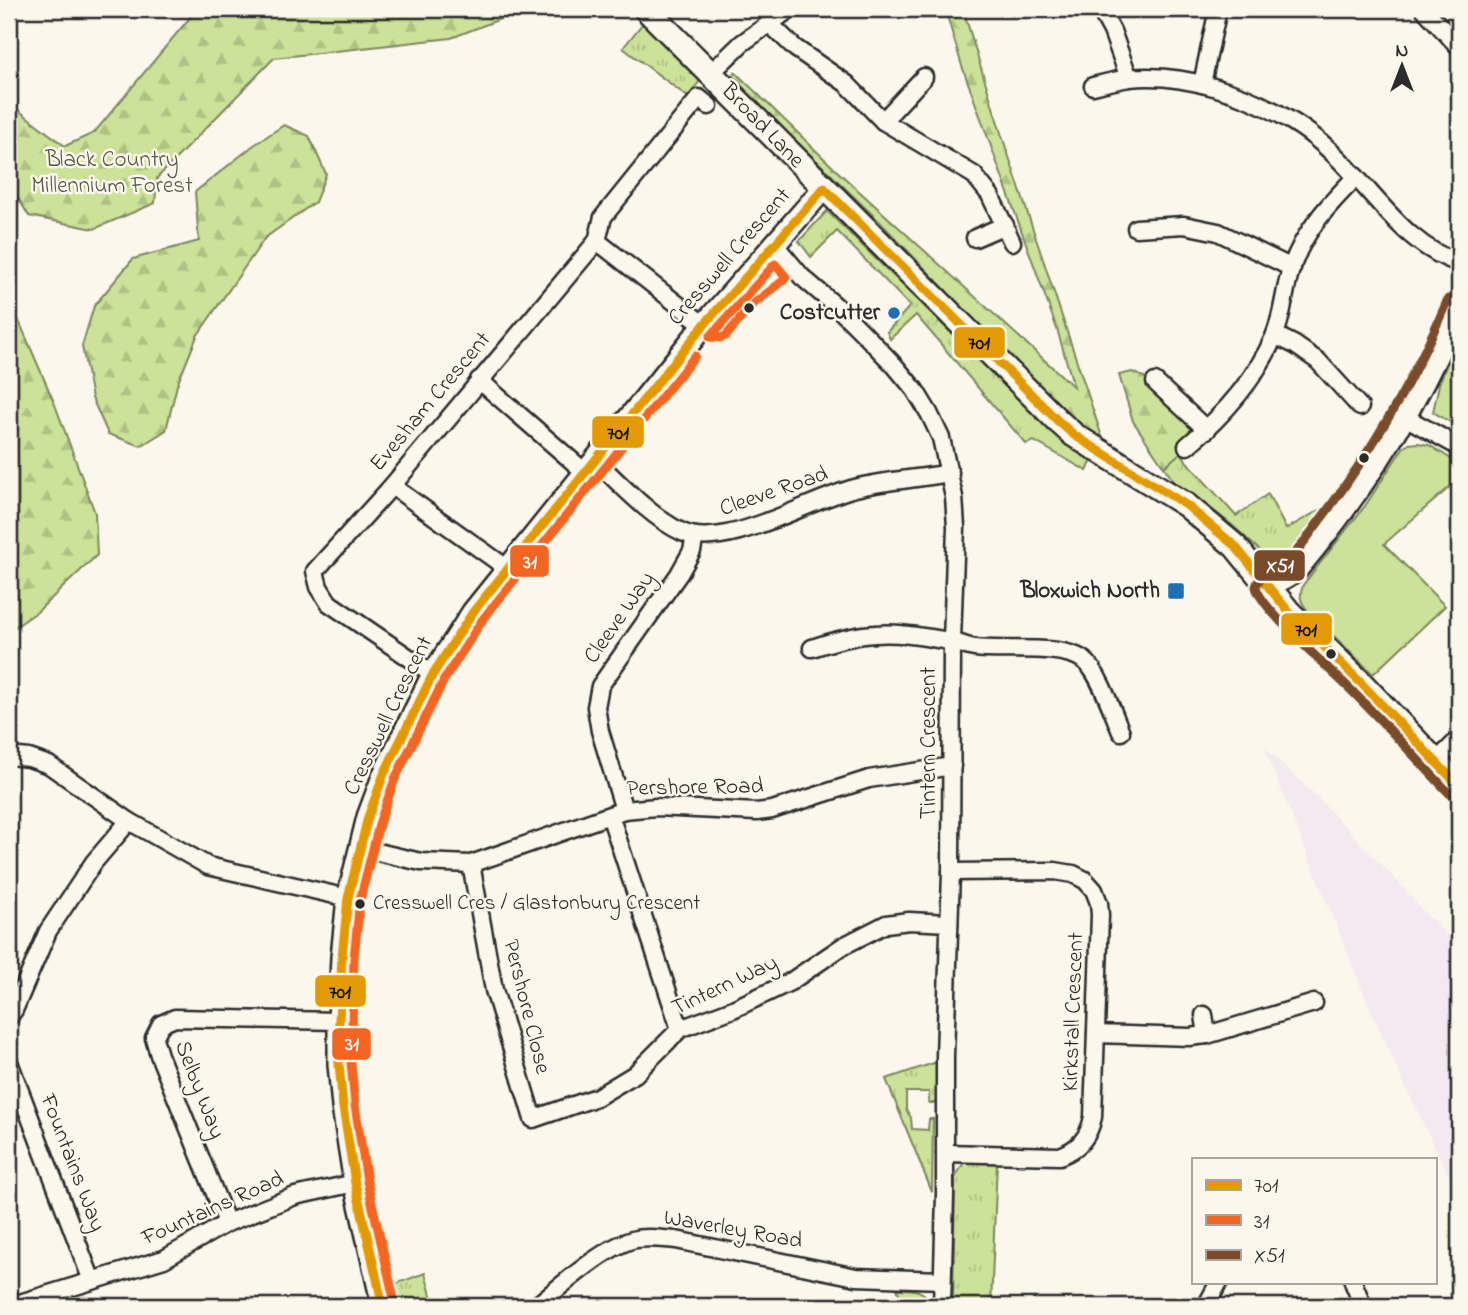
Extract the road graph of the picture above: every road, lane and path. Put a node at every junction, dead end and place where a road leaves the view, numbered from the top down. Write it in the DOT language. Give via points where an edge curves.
graph roads {
  1 [pos="646,9"];
  2 [pos="790,9"];
  3 [pos="1100,9"];
  4 [pos="1424,9"];
  5 [pos="1223,10"];
  6 [pos="770,24"];
  7 [pos="1459,47"];
  8 [pos="711,73"];
  9 [pos="925,77"];
  10 [pos="1129,78"];
  11 [pos="1202,84"];
  12 [pos="1093,86"];
  13 [pos="709,106"];
  14 [pos="883,121"];
  15 [pos="1356,177"];
  16 [pos="824,188"];
  17 [pos="1005,225"];
  18 [pos="1136,228"];
  19 [pos="975,238"];
  20 [pos="597,241"];
  21 [pos="1012,242"];
  22 [pos="775,245"];
  23 [pos="1459,263"];
  24 [pos="1292,268"];
  25 [pos="1459,304"];
  26 [pos="704,325"];
  27 [pos="1275,335"];
  28 [pos="479,380"];
  29 [pos="1155,382"];
  30 [pos="1360,407"];
  31 [pos="1405,417"];
  32 [pos="1207,430"];
  33 [pos="1188,446"];
  34 [pos="1459,447"];
  35 [pos="591,467"];
  36 [pos="950,473"];
  37 [pos="392,486"];
  38 [pos="695,537"];
  39 [pos="508,569"];
  40 [pos="1268,587"];
  41 [pos="952,641"];
  42 [pos="812,648"];
  43 [pos="433,674"];
  44 [pos="1120,732"];
  45 [pos="1459,739"];
  46 [pos="9,756"];
  47 [pos="1437,761"];
  48 [pos="952,766"];
  49 [pos="1459,786"];
  50 [pos="617,813"];
  51 [pos="129,821"];
  52 [pos="360,848"];
  53 [pos="471,864"];
  54 [pos="951,872"];
  55 [pos="348,898"];
  56 [pos="948,923"];
  57 [pos="1314,1003"];
  58 [pos="1205,1016"];
  59 [pos="9,1017"];
  60 [pos="339,1021"];
  61 [pos="680,1029"];
  62 [pos="1096,1034"];
  63 [pos="1207,1035"];
  64 [pos="9,1062"];
  65 [pos="533,1119"];
  66 [pos="945,1153"];
  67 [pos="355,1183"];
  68 [pos="227,1223"];
  69 [pos="92,1280"];
  70 [pos="942,1280"];
  71 [pos="1218,1284"];
  72 [pos="1354,1284"];
  73 [pos="10,1306"];
  74 [pos="383,1306"];
  75 [pos="536,1306"];
  76 [pos="942,1306"];
  77 [pos="1206,1306"];
  78 [pos="1363,1306"];
  1 -- 8 [label="main road, Broad Lane"];
  2 -- 6 [label="street"];
  3 -- 10 [label="street"];
  4 -- 7 [label="street"];
  5 -- 11 [label="street"];
  6 -- 8 [label="street"];
  6 -- 14 [label="street" via="795,48 847,84"];
  8 -- 16 [label="main road, Broad Lane"];
  9 -- 14 [label="street"];
  10 -- 11 [label="street"];
  10 -- 12 [label="street"];
  11 -- 15 [label="street" via="1294,122"];
  13 -- 20 [label="street, Evesham Crescent" via="699,98 603,217"];
  14 -- 17 [label="street" via="974,175"];
  15 -- 23 [label="street" via="1404,230 1432,251"];
  15 -- 24 [label="street" via="1313,224"];
  16 -- 22 [label="street, Cresswell Crescent"];
  16 -- 40 [label="main road, Broad Lane" via="1058,421 1208,523 1235,546"];
  17 -- 19 [label="street"];
  17 -- 21 [label="street"];
  18 -- 24 [label="street" via="1184,225 1218,232"];
  20 -- 26 [label="street"];
  20 -- 28 [label="street, Evesham Crescent"];
  22 -- 26 [label="street, Cresswell Crescent"];
  22 -- 36 [label="street, Tintern Crescent" via="915,390 941,438"];
  24 -- 27 [label="street"];
  25 -- 31 [label="street"];
  26 -- 35 [label="street, Cresswell Crescent"];
  27 -- 30 [label="street" via="1318,361"];
  27 -- 32 [label="street" via="1242,391"];
  28 -- 35 [label="street, Cleeve Road"];
  28 -- 37 [label="street, Evesham Crescent"];
  29 -- 32 [label="street"];
  31 -- 34 [label="street"];
  31 -- 40 [label="street" via="1325,536 1298,568"];
  32 -- 33 [label="street"];
  35 -- 38 [label="street, Cleeve Road" via="682,533"];
  35 -- 39 [label="street, Cresswell Crescent"];
  36 -- 38 [label="street, Cleeve Road" via="852,489 734,533"];
  36 -- 41 [label="street, Tintern Crescent" via="956,527"];
  37 -- 39 [label="street"];
  37 -- 43 [label="street, Evesham Crescent" via="315,571 329,603"];
  38 -- 50 [label="street, Cleeve Way" via="679,574 600,686 596,707"];
  39 -- 43 [label="street, Cresswell Crescent"];
  40 -- 47 [label="main road, Broad Lane"];
  41 -- 42 [label="street" via="876,634"];
  41 -- 44 [label="street" via="973,648 1060,651 1084,660 1094,671"];
  41 -- 48 [label="street, Tintern Crescent"];
  43 -- 52 [label="street, Cresswell Crescent" via="384,774"];
  45 -- 47 [label="street"];
  46 -- 51 [label="street" via="49,765"];
  47 -- 49 [label="main road, Broad Lane"];
  48 -- 50 [label="street, Pershore Road" via="869,779 772,810 656,807"];
  48 -- 54 [label="street, Tintern Crescent"];
  50 -- 53 [label="street, Pershore Road"];
  50 -- 61 [label="street, Cleeve Way"];
  51 -- 55 [label="street" via="208,866"];
  51 -- 59 [label="street" via="94,862 48,932"];
  52 -- 53 [label="street, Pershore Road" via="421,862"];
  52 -- 55 [label="street, Cresswell Crescent"];
  53 -- 65 [label="street, Pershore Close" via="494,990"];
  54 -- 56 [label="street, Tintern Crescent"];
  54 -- 62 [label="street, Kirkstall Crescent" via="1055,871 1073,874 1094,890 1100,915"];
  55 -- 60 [label="street, Cresswell Crescent"];
  56 -- 61 [label="street, Tintern Way" via="886,923 790,982"];
  56 -- 66 [label="street, Tintern Crescent"];
  57 -- 63 [label="street"];
  58 -- 63 [label="street"];
  60 -- 67 [label="street, Cresswell Crescent" via="343,1107"];
  60 -- 68 [label="street, Selby Way" via="176,1018 161,1024 154,1038 159,1055"];
  61 -- 65 [label="street, Tintern Way" via="635,1074 597,1097"];
  62 -- 63 [label="street"];
  62 -- 66 [label="street, Kirkstall Crescent" via="1093,1117 1078,1147 1060,1156"];
  64 -- 69 [label="street, Fountains Way"];
  66 -- 70 [label="street, Tintern Crescent"];
  67 -- 68 [label="street, Fountains Road" via="295,1196"];
  67 -- 74 [label="street, Cresswell Crescent"];
  68 -- 69 [label="street, Fountains Road" via="164,1259"];
  69 -- 73 [label="street, Fountains Road"];
  70 -- 75 [label="street, Waverley Road" via="856,1276 654,1238 631,1240 604,1254"];
  70 -- 76 [label="street, Tintern Crescent"];
  71 -- 77 [label="street"];
  72 -- 78 [label="street"];
}
